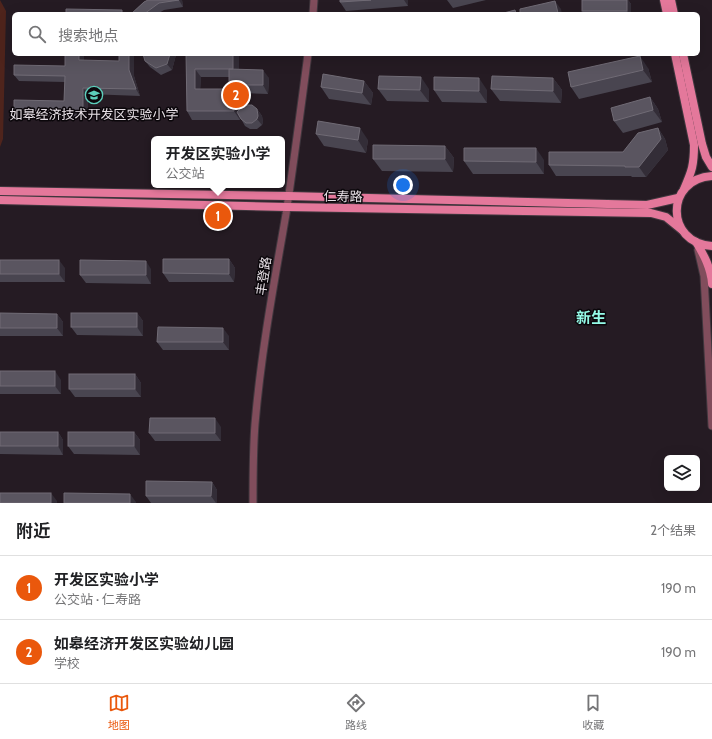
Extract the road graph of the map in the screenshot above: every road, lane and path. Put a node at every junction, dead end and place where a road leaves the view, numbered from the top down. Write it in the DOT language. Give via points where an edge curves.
graph roads {
  1 [pos="314,0"];
  2 [pos="664,0"];
  3 [pos="671,0"];
  4 [pos="313,12"];
  5 [pos="667,12"];
  6 [pos="674,12"];
  7 [pos="308,56"];
  8 [pos="675,56"];
  9 [pos="683,56"];
  10 [pos="712,167"];
  11 [pos="712,176"];
  12 [pos="684,188"];
  13 [pos="0,191"];
  14 [pos="288,196"];
  15 [pos="678,198"];
  16 [pos="0,200"];
  17 [pos="287,207"];
  18 [pos="682,230"];
  19 [pos="696,242"];
  20 [pos="712,246"];
  21 [pos="712,284"];
  22 [pos="712,426"];
  23 [pos="253,503"];
  1 -- 4 [label="street"];
  2 -- 5 [label="main road"];
  3 -- 6 [label="main road"];
  7 -- 14 [label="street, 丰登路"];
  8 -- 12 [label="main road" via="694,145 694,160"];
  9 -- 10 [label="main road" via="702,144"];
  11 -- 12 [label="main road" via="704,176"];
  12 -- 15 [label="main road"];
  13 -- 14 [label="main road, 仁寿路"];
  14 -- 15 [label="main road, 仁寿路" via="647,206"];
  14 -- 17 [label="street, 丰登路"];
  15 -- 18 [label="main road" via="677,220"];
  16 -- 17 [label="main road, 仁寿路"];
  17 -- 18 [label="main road, 仁寿路" via="651,213 666,217"];
  17 -- 23 [label="street, 丰登路" via="259,389 255,425"];
  18 -- 19 [label="main road, 仁寿路"];
  19 -- 20 [label="main road"];
  19 -- 21 [label="main road" via="712,275"];
  19 -- 22 [label="street" via="704,276"];
}
